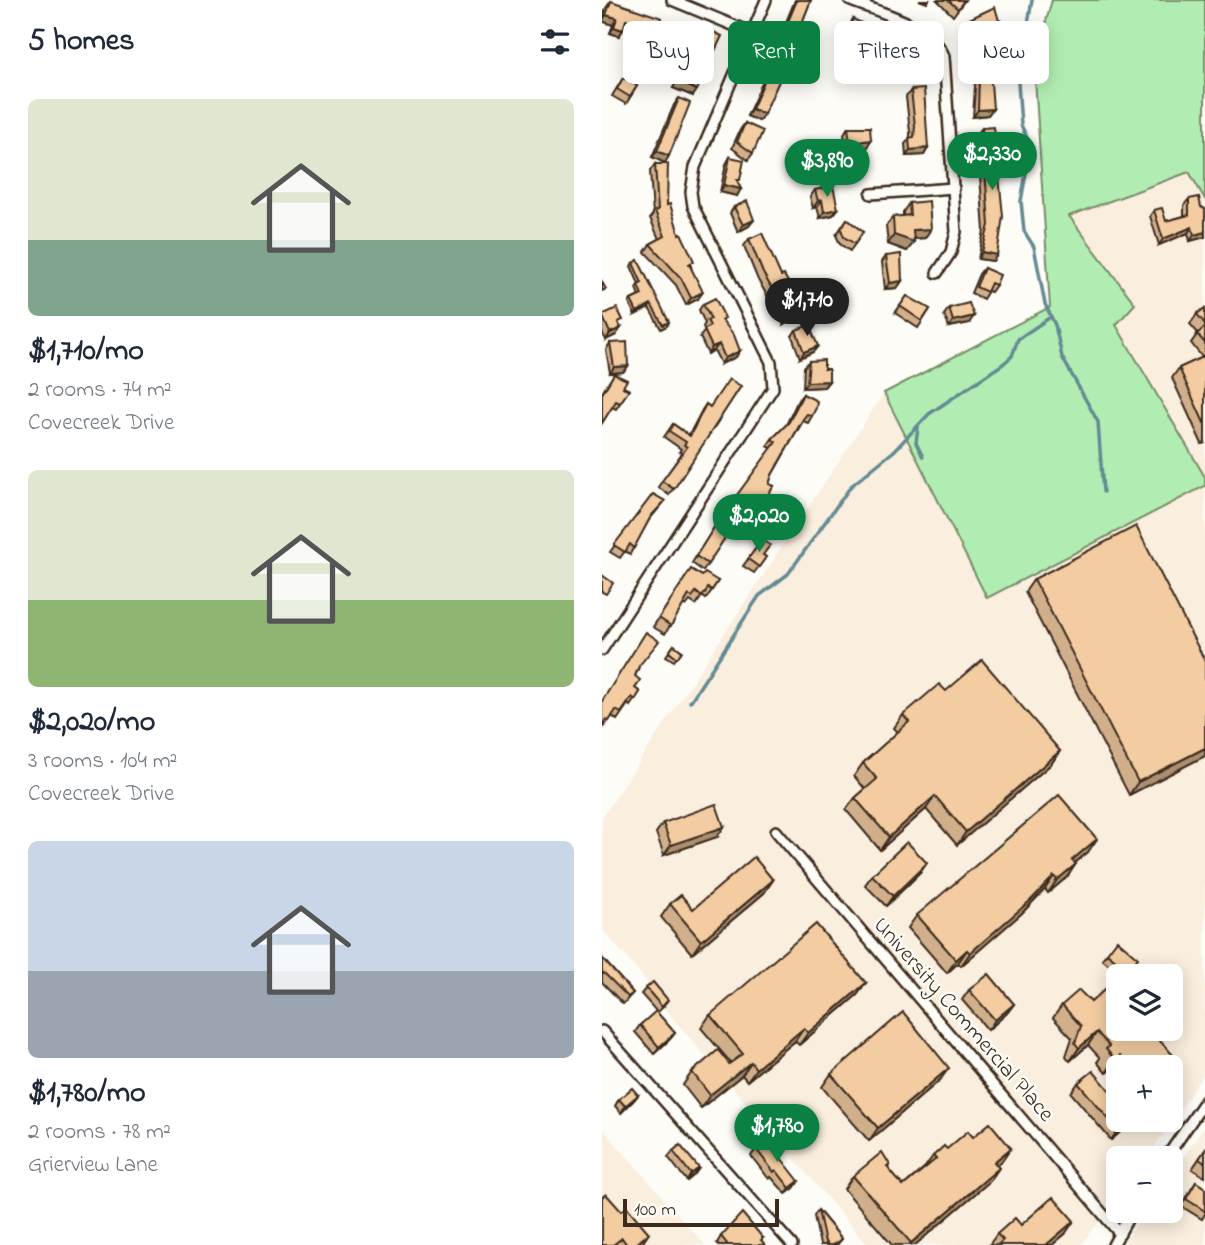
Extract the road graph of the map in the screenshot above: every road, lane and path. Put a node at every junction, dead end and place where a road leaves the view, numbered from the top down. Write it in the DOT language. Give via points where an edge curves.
graph roads {
  1 [pos="672,0"];
  2 [pos="765,0"];
  3 [pos="849,0"];
  4 [pos="757,21"];
  5 [pos="728,23"];
  6 [pos="730,84"];
  7 [pos="954,187"];
  8 [pos="871,194"];
  9 [pos="937,273"];
  10 [pos="606,637"];
  11 [pos="602,650"];
  12 [pos="776,831"];
  13 [pos="602,1031"];
  14 [pos="1205,1101"];
  15 [pos="1174,1146"];
  16 [pos="1126,1223"];
  17 [pos="1120,1234"];
  18 [pos="792,1245"];
  19 [pos="1113,1245"];
  1 -- 5 [label="street"];
  2 -- 4 [label="street"];
  3 -- 7 [label="street" via="925,33 940,47"];
  6 -- 10 [label="street" via="695,167 691,192 698,219 771,362 773,388"];
  7 -- 8 [label="street"];
  7 -- 9 [label="street" via="955,240"];
  10 -- 11 [label="street"];
  12 -- 17 [label="street, University Commercial Place"];
  13 -- 18 [label="street"];
  14 -- 15 [label="street"];
  16 -- 17 [label="street"];
  17 -- 19 [label="street"];
}
